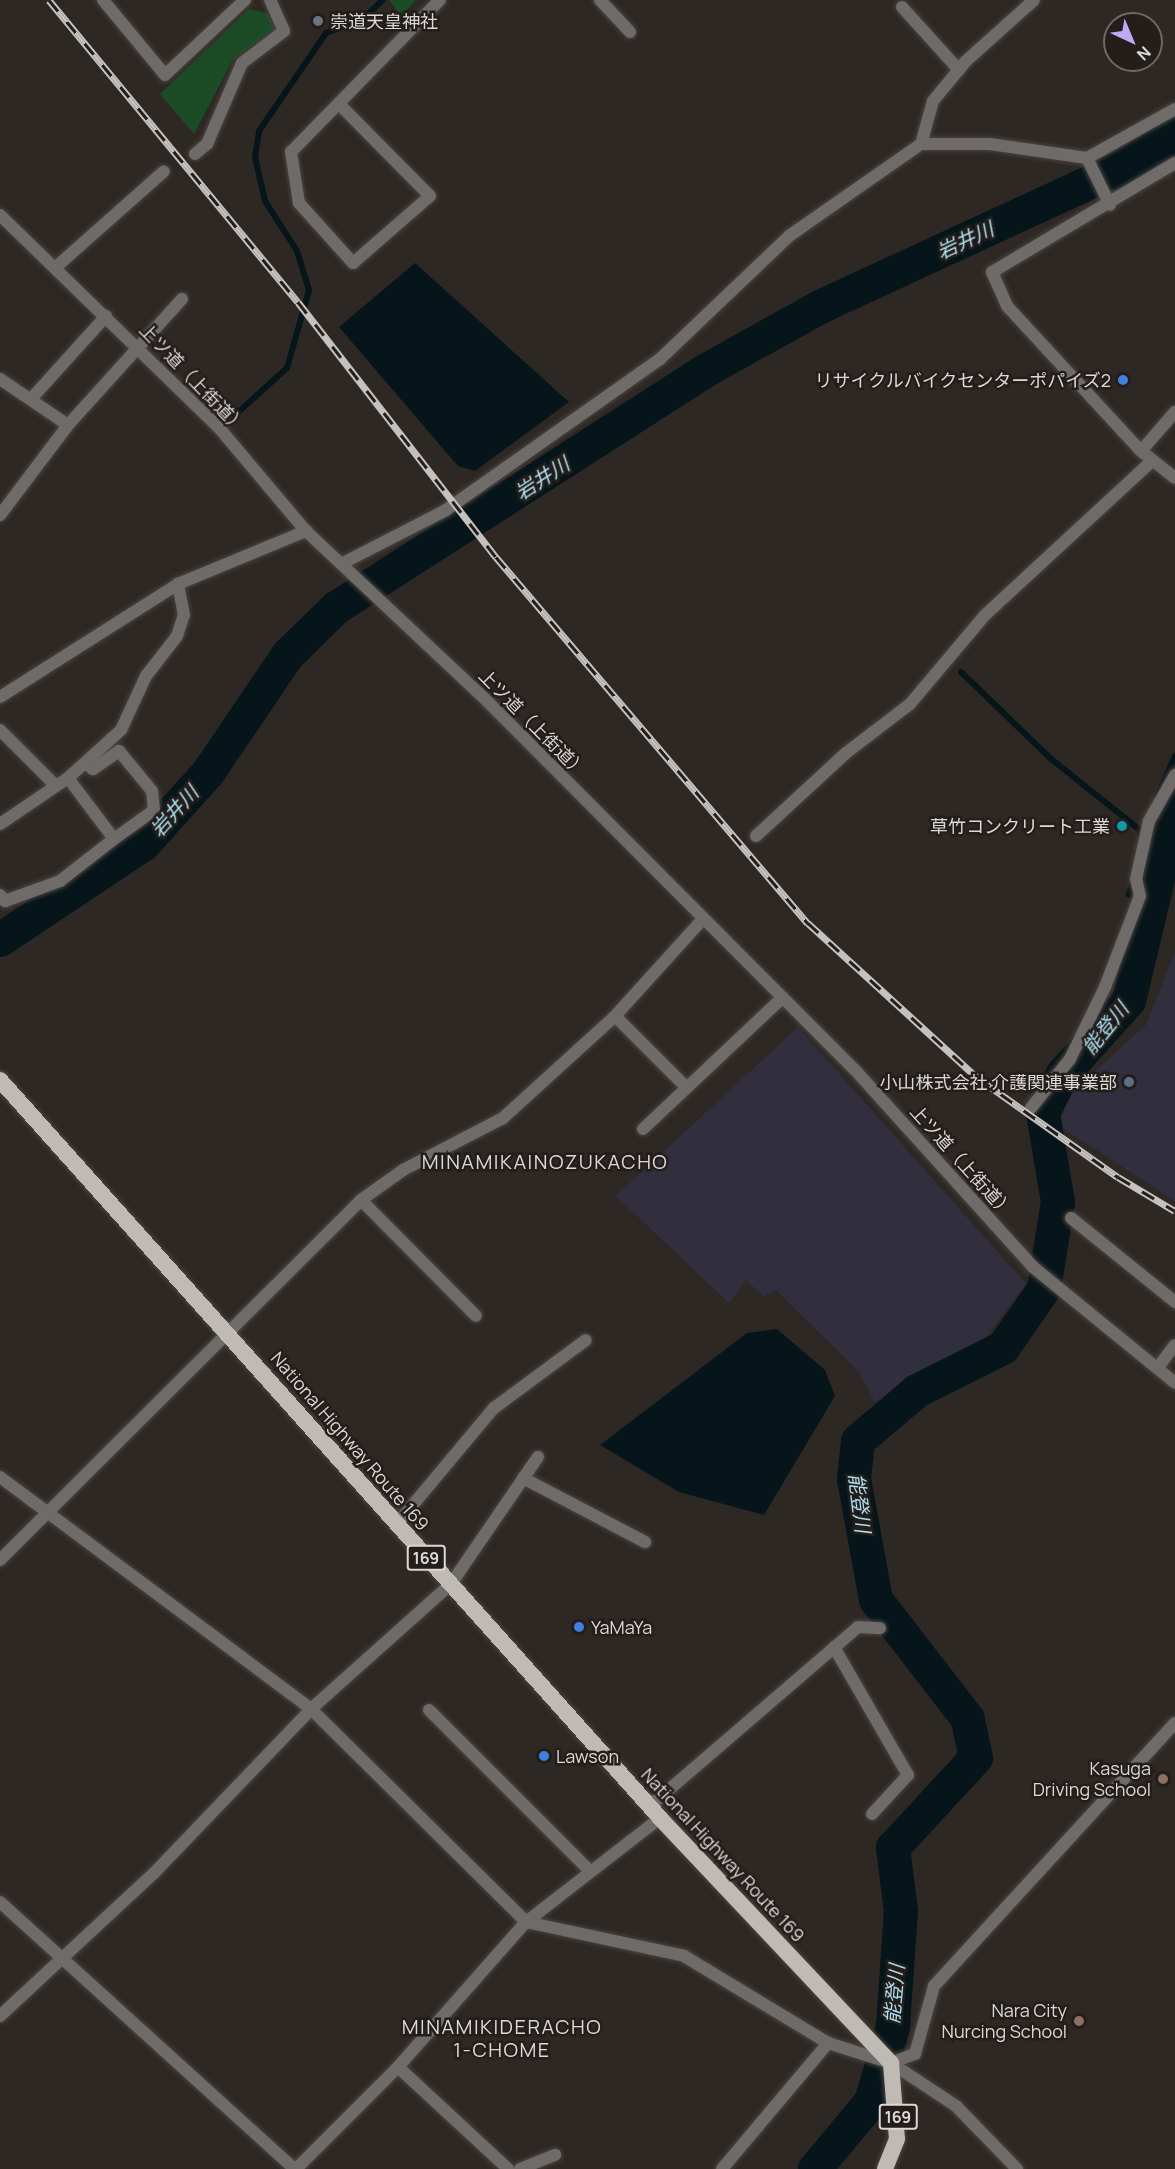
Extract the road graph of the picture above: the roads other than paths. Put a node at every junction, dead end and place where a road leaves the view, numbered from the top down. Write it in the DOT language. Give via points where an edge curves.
graph roads {
  1 [pos="104,0"];
  2 [pos="245,0"];
  3 [pos="270,0"];
  4 [pos="440,0"];
  5 [pos="1034,0"];
  6 [pos="603,1"];
  7 [pos="902,7"];
  8 [pos="630,32"];
  9 [pos="959,70"];
  10 [pos="339,104"];
  11 [pos="1175,109"];
  12 [pos="921,144"];
  13 [pos="195,154"];
  14 [pos="1088,162"];
  15 [pos="1175,163"];
  16 [pos="164,171"];
  17 [pos="1108,202"];
  18 [pos="0,215"];
  19 [pos="56,267"];
  20 [pos="182,299"];
  21 [pos="106,316"];
  22 [pos="138,345"];
  23 [pos="0,379"];
  24 [pos="31,399"];
  25 [pos="1175,412"];
  26 [pos="68,424"];
  27 [pos="1141,451"];
  28 [pos="1152,461"];
  29 [pos="1175,478"];
  30 [pos="0,515"];
  31 [pos="306,531"];
  32 [pos="341,564"];
  33 [pos="178,584"];
  34 [pos="0,697"];
  35 [pos="0,730"];
  36 [pos="86,764"];
  37 [pos="1175,775"];
  38 [pos="68,778"];
  39 [pos="56,786"];
  40 [pos="0,824"];
  41 [pos="756,837"];
  42 [pos="114,839"];
  43 [pos="2,900"];
  44 [pos="703,919"];
  45 [pos="783,997"];
  46 [pos="615,1016"];
  47 [pos="0,1080"];
  48 [pos="686,1087"];
  49 [pos="1031,1108"];
  50 [pos="644,1129"];
  51 [pos="361,1200"];
  52 [pos="1071,1218"];
  53 [pos="1175,1302"];
  54 [pos="476,1316"];
  55 [pos="227,1330"];
  56 [pos="586,1340"];
  57 [pos="1175,1345"];
  58 [pos="1159,1366"];
  59 [pos="1175,1383"];
  60 [pos="538,1457"];
  61 [pos="0,1477"];
  62 [pos="523,1478"];
  63 [pos="47,1513"];
  64 [pos="396,1525"];
  65 [pos="645,1542"];
  66 [pos="0,1560"];
  67 [pos="451,1584"];
  68 [pos="880,1628"];
  69 [pos="834,1647"];
  70 [pos="311,1709"];
  71 [pos="429,1710"];
  72 [pos="1175,1723"];
  73 [pos="655,1812"];
  74 [pos="872,1814"];
  75 [pos="590,1871"];
  76 [pos="0,1902"];
  77 [pos="526,1922"];
  78 [pos="62,1958"];
  79 [pos="0,2016"];
  80 [pos="828,2043"];
  81 [pos="891,2063"];
  82 [pos="398,2067"];
  83 [pos="555,2155"];
  84 [pos="295,2169"];
  85 [pos="508,2169"];
  86 [pos="520,2169"];
  87 [pos="722,2169"];
  88 [pos="885,2169"];
  89 [pos="1017,2169"];
  1 -- 2 [label="street" via="165,75"];
  3 -- 13 [label="street" via="284,31 242,63 207,144"];
  4 -- 10 [label="street"];
  5 -- 9 [label="street"];
  6 -- 8 [label="street"];
  7 -- 9 [label="street"];
  9 -- 12 [label="street" via="933,101"];
  10 -- 10 [label="street" via="291,152 299,203 353,263 430,196"];
  11 -- 14 [label="street"];
  12 -- 14 [label="street" via="990,144"];
  12 -- 32 [label="street" via="789,236 660,359 446,510"];
  14 -- 17 [label="street"];
  15 -- 17 [label="street"];
  16 -- 19 [label="street"];
  17 -- 27 [label="street" via="992,272 1007,306"];
  18 -- 19 [label="street, 上ツ道（上街道）"];
  19 -- 21 [label="street, 上ツ道（上街道）"];
  20 -- 22 [label="street"];
  21 -- 22 [label="street, 上ツ道（上街道）"];
  21 -- 24 [label="street"];
  22 -- 26 [label="street"];
  22 -- 31 [label="street, 上ツ道（上街道）" via="220,429"];
  23 -- 24 [label="street"];
  24 -- 26 [label="street"];
  25 -- 27 [label="street"];
  26 -- 30 [label="street"];
  27 -- 28 [label="street"];
  28 -- 29 [label="street"];
  28 -- 41 [label="street" via="985,615 910,704 846,753"];
  31 -- 32 [label="street, 上ツ道（上街道）"];
  31 -- 33 [label="street"];
  32 -- 44 [label="street, 上ツ道（上街道）" via="485,699"];
  33 -- 34 [label="street"];
  33 -- 36 [label="street" via="184,615 177,636 146,676 121,730"];
  35 -- 39 [label="street"];
  36 -- 38 [label="street"];
  36 -- 42 [label="street" via="93,769 119,751 152,791 154,810"];
  37 -- 49 [label="street" via="1149,821 1136,879 1140,896 1105,987 1070,1059"];
  38 -- 39 [label="street"];
  38 -- 42 [label="street"];
  39 -- 40 [label="street"];
  42 -- 43 [label="street" via="60,881"];
  44 -- 45 [label="street, 上ツ道（上街道）"];
  44 -- 46 [label="street"];
  45 -- 48 [label="street"];
  45 -- 58 [label="street, 上ツ道（上街道）" via="1036,1269"];
  46 -- 48 [label="street"];
  46 -- 51 [label="street" via="503,1118 403,1170"];
  47 -- 55 [label="highway, National Highway Route 169 / 169"];
  48 -- 50 [label="street"];
  51 -- 54 [label="street"];
  51 -- 55 [label="street"];
  52 -- 53 [label="street"];
  55 -- 63 [label="street"];
  55 -- 64 [label="highway, National Highway Route 169 / 169"];
  56 -- 64 [label="street" via="494,1408"];
  57 -- 58 [label="street"];
  58 -- 59 [label="street, 上ツ道（上街道）"];
  60 -- 62 [label="street"];
  61 -- 63 [label="street"];
  62 -- 65 [label="street"];
  62 -- 67 [label="street"];
  63 -- 66 [label="street"];
  63 -- 70 [label="street"];
  64 -- 67 [label="highway, National Highway Route 169 / 169"];
  67 -- 70 [label="street"];
  67 -- 73 [label="highway, National Highway Route 169 / 169"];
  68 -- 69 [label="street" via="858,1627"];
  69 -- 73 [label="street"];
  69 -- 74 [label="street" via="908,1775"];
  70 -- 77 [label="street"];
  70 -- 78 [label="street" via="154,1873"];
  71 -- 75 [label="street"];
  72 -- 81 [label="street" via="934,1986 915,2054"];
  73 -- 75 [label="street"];
  73 -- 81 [label="highway, National Highway Route 169 / 169"];
  75 -- 77 [label="street"];
  76 -- 78 [label="street"];
  77 -- 80 [label="street" via="684,1956"];
  77 -- 82 [label="street"];
  78 -- 79 [label="street"];
  78 -- 84 [label="street"];
  80 -- 81 [label="street"];
  80 -- 87 [label="street"];
  81 -- 88 [label="highway, 169" via="898,2128"];
  81 -- 89 [label="street" via="956,2106"];
  82 -- 84 [label="street"];
  82 -- 85 [label="street"];
  83 -- 86 [label="street"];
}
